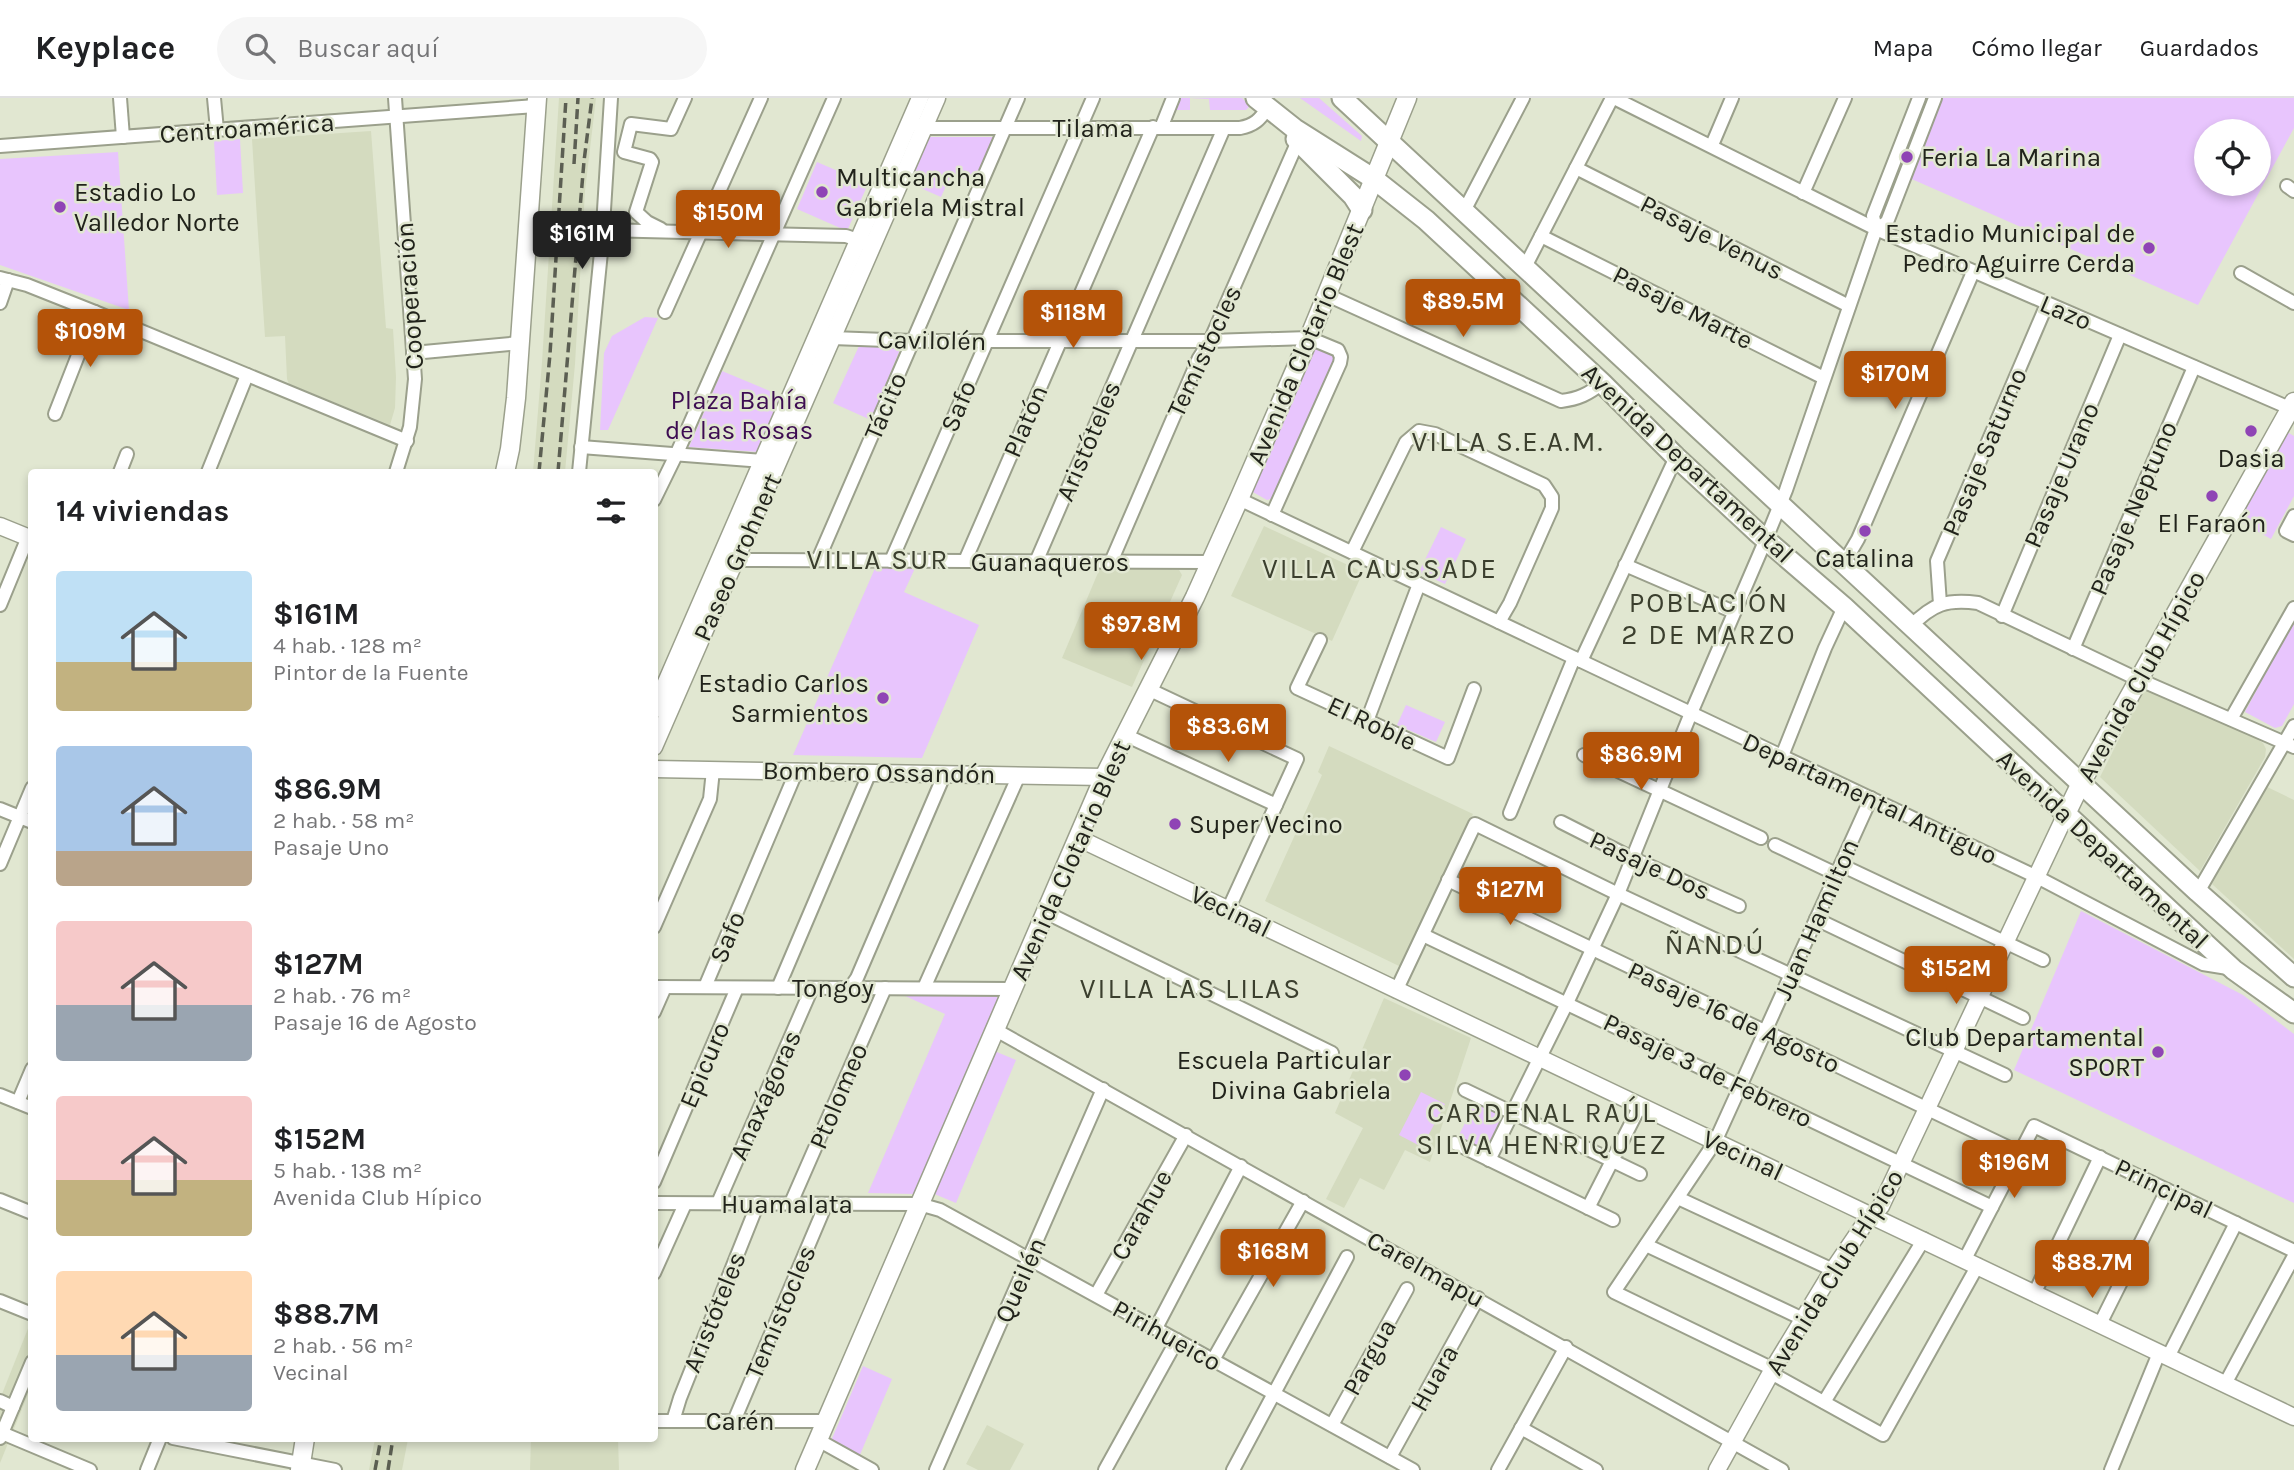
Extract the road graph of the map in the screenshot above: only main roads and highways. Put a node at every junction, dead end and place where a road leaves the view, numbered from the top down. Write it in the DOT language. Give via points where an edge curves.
graph roads {
  1 [pos="1342,98"];
  2 [pos="1407,98"];
  3 [pos="537,102"];
  4 [pos="1268,108"];
  5 [pos="1389,142"];
  6 [pos="1374,179"];
  7 [pos="1362,210"];
  8 [pos="2293,407"];
  9 [pos="506,469"];
  10 [pos="2081,783"];
  11 [pos="2066,814"];
  12 [pos="2294,977"];
  13 [pos="2294,1013"];
  14 [pos="304,1442"];
  15 [pos="300,1466"];
  16 [pos="805,1470"];
  1 -- 5 [label="main road, Avenida Departamental"];
  2 -- 5 [label="main road, Avenida Clotario Blest"];
  3 -- 9 [label="main road" via="514,419"];
  4 -- 6 [label="main road, Avenida Departamental"];
  4 -- 7 [label="main road"];
  5 -- 6 [label="main road, Avenida Clotario Blest"];
  5 -- 10 [label="main road, Avenida Departamental"];
  6 -- 7 [label="main road, Avenida Clotario Blest"];
  6 -- 11 [label="main road, Avenida Departamental" via="1426,220 1676,457"];
  7 -- 16 [label="main road, Avenida Clotario Blest" via="1239,499 1104,777"];
  8 -- 10 [label="main road, Avenida Club Hípico"];
  10 -- 11 [label="main road, Avenida Club Hípico"];
  10 -- 12 [label="main road, Avenida Departamental"];
  11 -- 13 [label="main road, Avenida Departamental" via="2234,970"];
  14 -- 15 [label="main road"];
}
